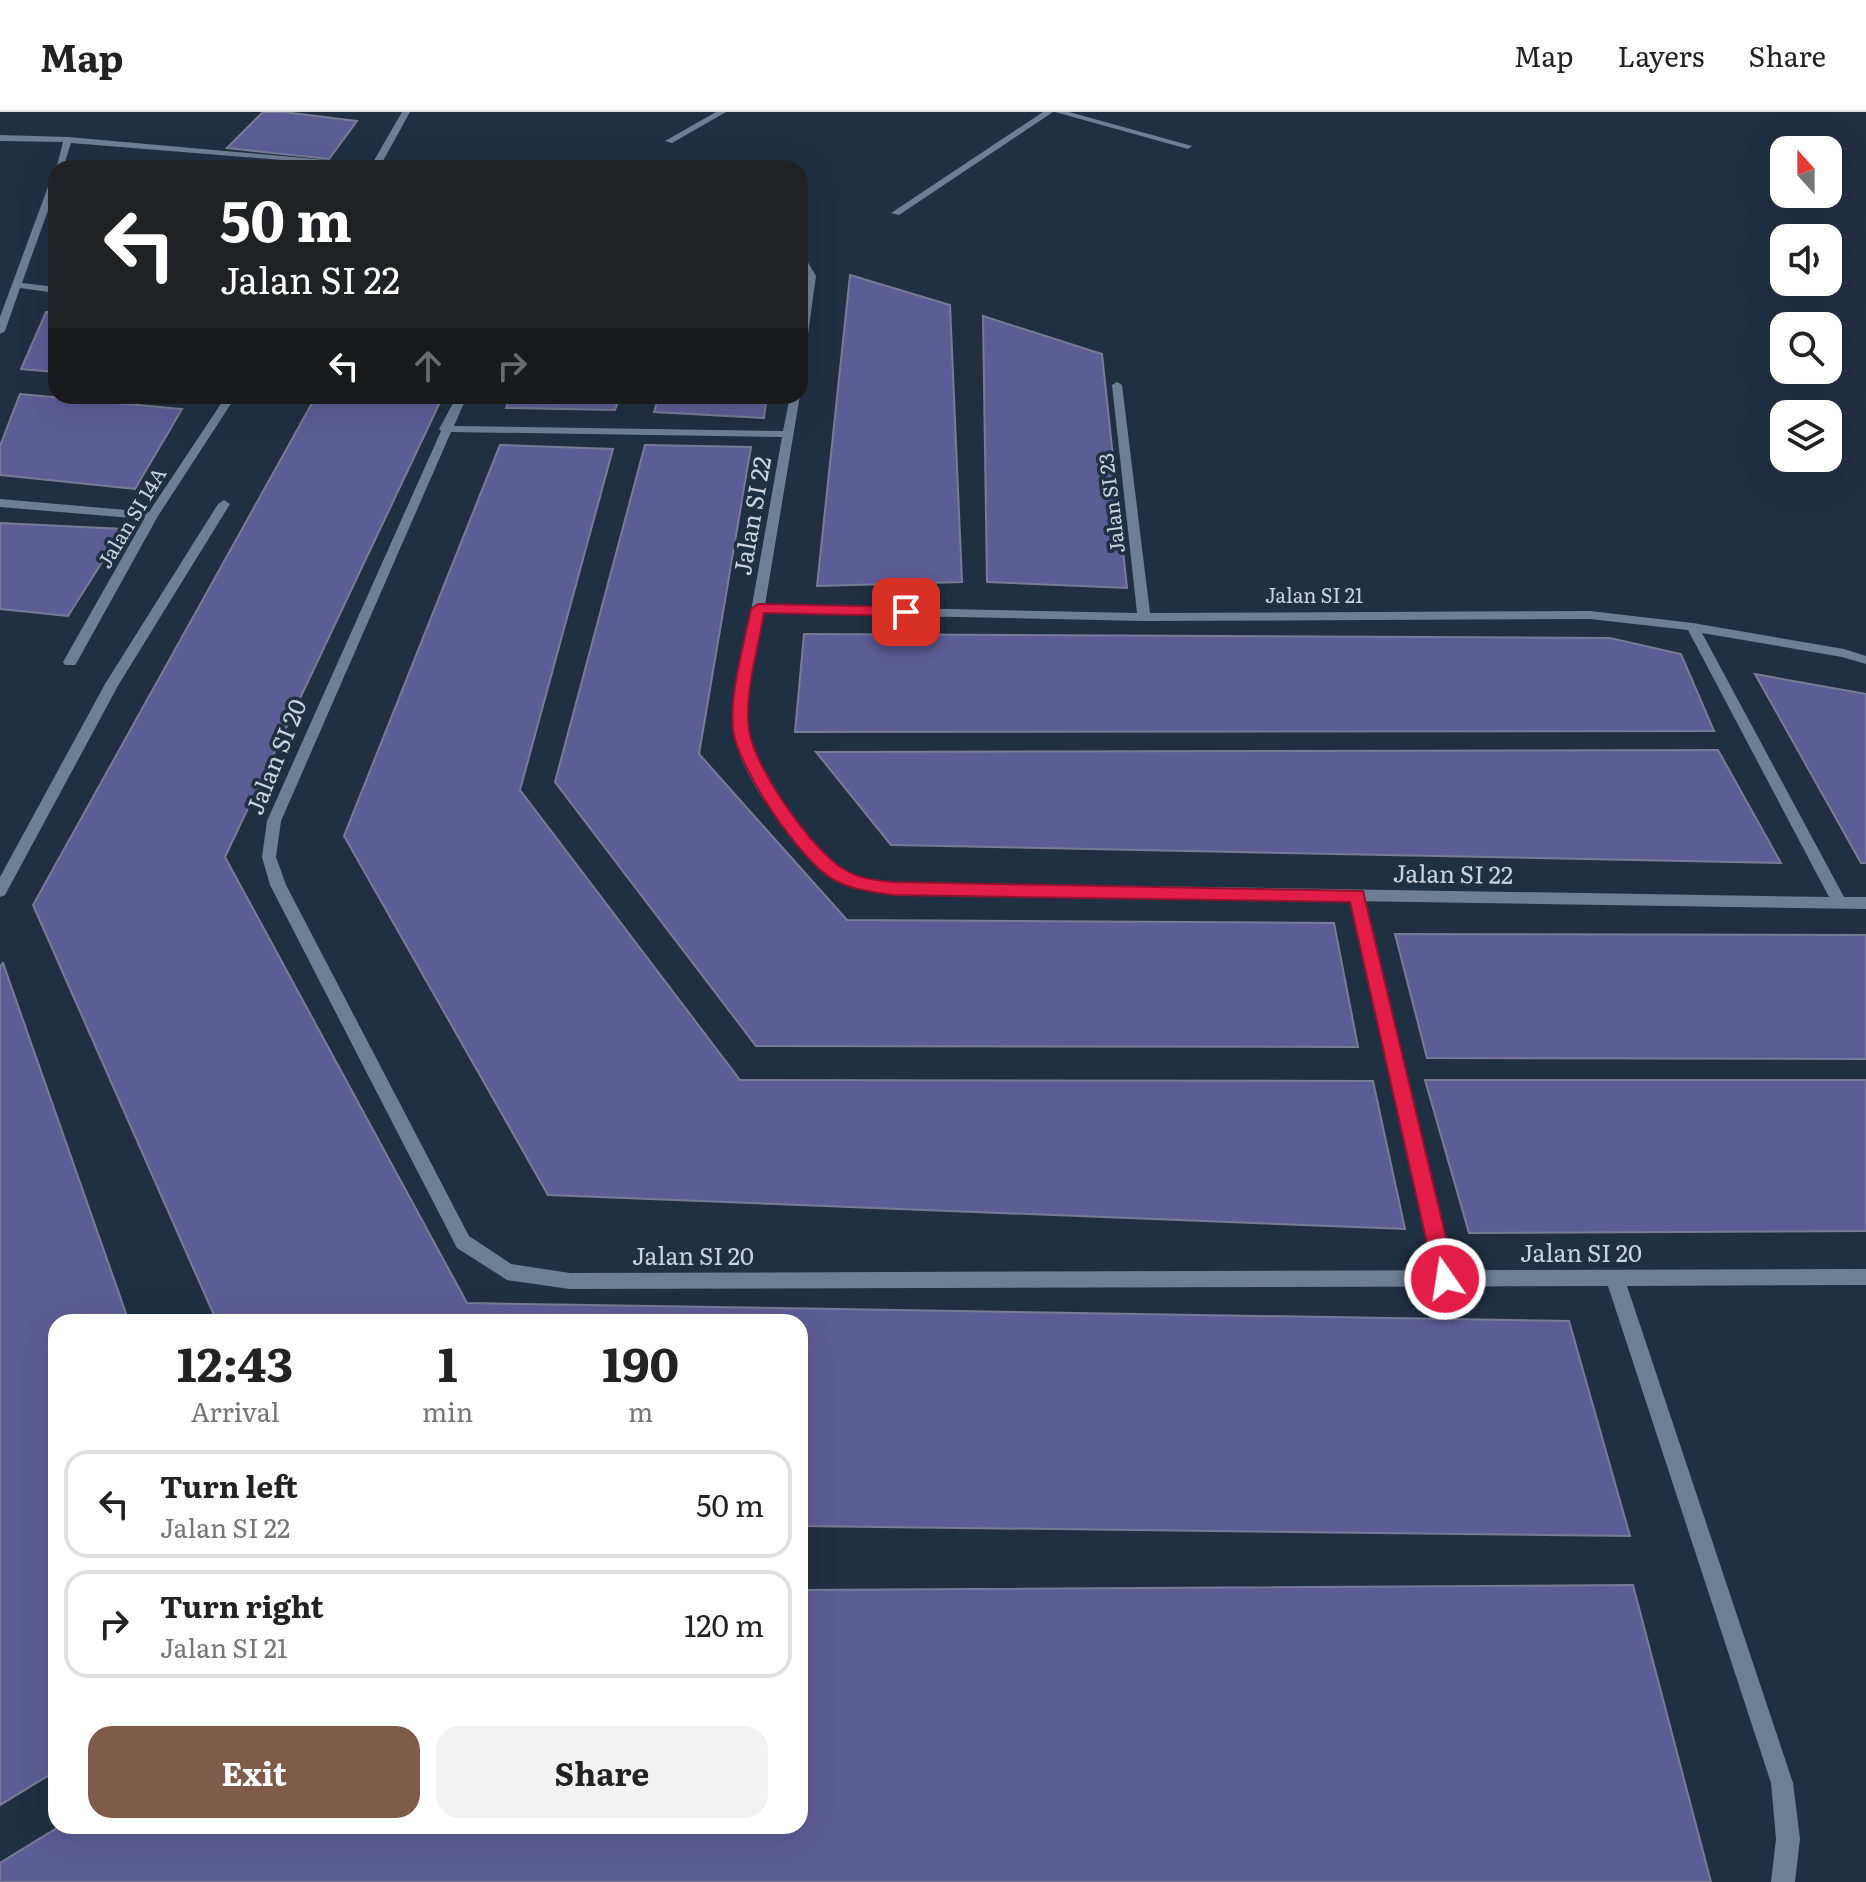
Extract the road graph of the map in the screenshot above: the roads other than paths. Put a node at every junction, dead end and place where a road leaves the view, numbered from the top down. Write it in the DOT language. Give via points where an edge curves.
graph roads {
  1 [pos="406,112"];
  2 [pos="722,112"];
  3 [pos="1049,112"];
  4 [pos="1059,112"];
  5 [pos="0,138"];
  6 [pos="68,140"];
  7 [pos="669,141"];
  8 [pos="1188,146"];
  9 [pos="62,160"];
  10 [pos="287,160"];
  11 [pos="379,160"];
  12 [pos="48,199"];
  13 [pos="896,213"];
  14 [pos="808,271"];
  15 [pos="18,285"];
  16 [pos="48,289"];
  17 [pos="808,298"];
  18 [pos="0,331"];
  19 [pos="1117,385"];
  20 [pos="226,404"];
  21 [pos="458,404"];
  22 [pos="794,404"];
  23 [pos="445,429"];
  24 [pos="790,434"];
  25 [pos="0,503"];
  26 [pos="224,504"];
  27 [pos="152,516"];
  28 [pos="758,609"];
  29 [pos="1144,617"];
  30 [pos="1693,627"];
  31 [pos="1866,660"];
  32 [pos="70,662"];
  33 [pos="0,891"];
  34 [pos="1357,896"];
  35 [pos="1840,903"];
  36 [pos="1866,903"];
  37 [pos="1866,1277"];
  38 [pos="1615,1278"];
  39 [pos="1445,1279"];
  40 [pos="1783,1882"];
  1 -- 11 [label="street"];
  2 -- 7 [label="street"];
  3 -- 13 [label="street"];
  4 -- 8 [label="street"];
  5 -- 6 [label="street"];
  6 -- 9 [label="street"];
  6 -- 10 [label="street"];
  12 -- 15 [label="street"];
  14 -- 17 [label="street"];
  15 -- 16 [label="street"];
  15 -- 18 [label="street"];
  19 -- 29 [label="street, Jalan SI 23"];
  20 -- 27 [label="street, Jalan SI 14A"];
  21 -- 23 [label="street, Jalan SI 20"];
  22 -- 24 [label="street, Jalan SI 22"];
  23 -- 24 [label="street"];
  23 -- 39 [label="street, Jalan SI 20" via="274,821 269,857 278,885 463,1242 507,1272 570,1281"];
  24 -- 28 [label="street, Jalan SI 22"];
  25 -- 27 [label="street"];
  26 -- 33 [label="street" via="112,684"];
  27 -- 32 [label="street, Jalan SI 14A"];
  28 -- 29 [label="street, Jalan SI 21"];
  28 -- 34 [label="street, Jalan SI 22" via="742,701 745,751 817,859 839,875 893,888"];
  29 -- 30 [label="street, Jalan SI 21" via="1590,615"];
  30 -- 31 [label="street, Jalan SI 21"];
  30 -- 35 [label="street"];
  34 -- 35 [label="street, Jalan SI 22"];
  34 -- 39 [label="street"];
  35 -- 36 [label="street, Jalan SI 22"];
  37 -- 38 [label="street, Jalan SI 20"];
  38 -- 39 [label="street, Jalan SI 20"];
  38 -- 40 [label="street" via="1782,1783 1788,1839"];
}
